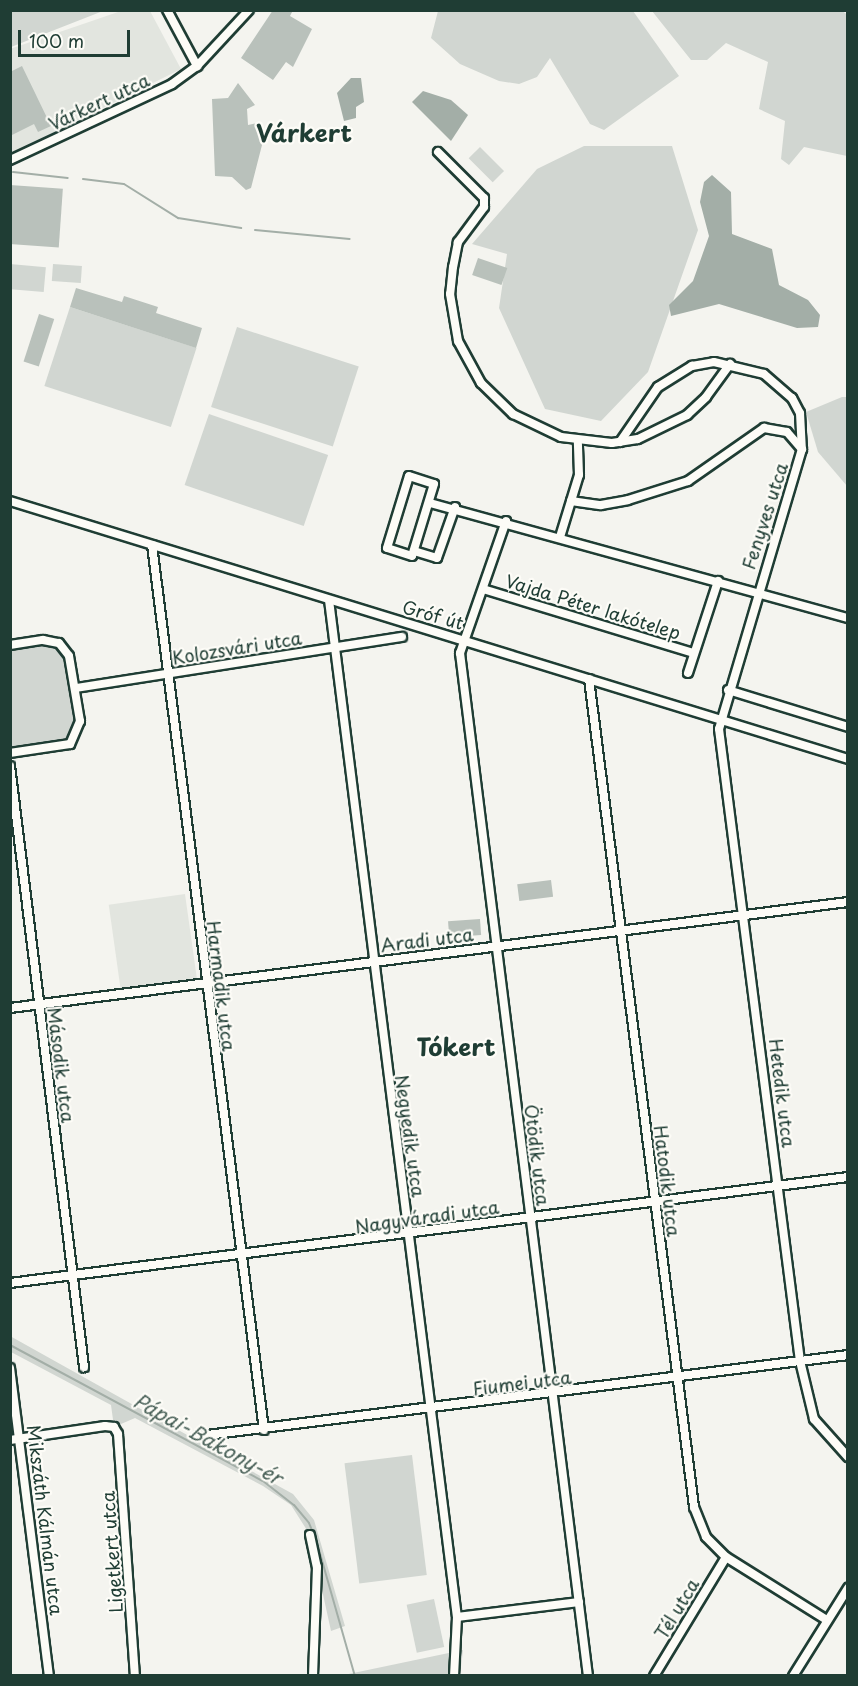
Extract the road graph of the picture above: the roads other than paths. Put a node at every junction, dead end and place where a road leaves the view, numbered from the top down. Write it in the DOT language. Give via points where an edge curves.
graph roads {
  1 [pos="167,10"];
  2 [pos="249,10"];
  3 [pos="197,66"];
  4 [pos="438,152"];
  5 [pos="10,160"];
  6 [pos="729,364"];
  7 [pos="578,440"];
  8 [pos="620,442"];
  9 [pos="802,449"];
  10 [pos="10,501"];
  11 [pos="571,501"];
  12 [pos="430,503"];
  13 [pos="455,507"];
  14 [pos="506,521"];
  15 [pos="560,537"];
  16 [pos="152,545"];
  17 [pos="414,551"];
  18 [pos="718,581"];
  19 [pos="483,589"];
  20 [pos="756,592"];
  21 [pos="329,600"];
  22 [pos="848,618"];
  23 [pos="402,637"];
  24 [pos="467,640"];
  25 [pos="10,645"];
  26 [pos="334,648"];
  27 [pos="694,653"];
  28 [pos="688,673"];
  29 [pos="166,674"];
  30 [pos="589,679"];
  31 [pos="76,688"];
  32 [pos="728,690"];
  33 [pos="719,719"];
  34 [pos="848,727"];
  35 [pos="10,753"];
  36 [pos="848,759"];
  37 [pos="10,766"];
  38 [pos="848,902"];
  39 [pos="744,915"];
  40 [pos="620,931"];
  41 [pos="495,947"];
  42 [pos="372,962"];
  43 [pos="206,983"];
  44 [pos="38,1005"];
  45 [pos="10,1008"];
  46 [pos="848,1177"];
  47 [pos="778,1186"];
  48 [pos="655,1204"];
  49 [pos="530,1218"];
  50 [pos="408,1235"];
  51 [pos="241,1257"];
  52 [pos="74,1276"];
  53 [pos="10,1283"];
  54 [pos="848,1355"];
  55 [pos="800,1361"];
  56 [pos="84,1367"];
  57 [pos="10,1368"];
  58 [pos="675,1378"];
  59 [pos="553,1394"];
  60 [pos="430,1410"];
  61 [pos="264,1430"];
  62 [pos="199,1436"];
  63 [pos="15,1440"];
  64 [pos="848,1457"];
  65 [pos="310,1535"];
  66 [pos="726,1557"];
  67 [pos="848,1588"];
  68 [pos="579,1602"];
  69 [pos="457,1617"];
  70 [pos="827,1620"];
  71 [pos="49,1676"];
  72 [pos="135,1676"];
  73 [pos="313,1676"];
  74 [pos="454,1676"];
  75 [pos="588,1676"];
  76 [pos="654,1676"];
  77 [pos="793,1676"];
  1 -- 3 [label="street"];
  2 -- 3 [label="street, Várkert utca"];
  3 -- 5 [label="street, Várkert utca" via="155,94"];
  4 -- 7 [label="street" via="484,198 484,207 458,242 453,267 452,319 465,355 481,382 513,414 536,427"];
  6 -- 8 [label="street" via="706,397 687,415 638,440"];
  6 -- 8 [label="street, Fenyves utca" via="692,366 675,374 648,399"];
  6 -- 9 [label="street, Fenyves utca" via="764,374 792,398 803,430"];
  7 -- 8 [label="street"];
  7 -- 11 [label="street" via="579,468"];
  9 -- 11 [label="street, Fenyves utca" via="787,432 764,428 709,470 680,484 610,503"];
  9 -- 20 [label="street, Fenyves utca"];
  10 -- 16 [label="street, Gróf út"];
  11 -- 15 [label="street"];
  12 -- 13 [label="street"];
  12 -- 17 [label="street"];
  12 -- 17 [label="street" via="434,484 409,476 387,548 412,556"];
  13 -- 14 [label="street"];
  13 -- 17 [label="street" via="437,558"];
  14 -- 15 [label="street"];
  14 -- 19 [label="street, Vajda Péter lakótelep"];
  15 -- 18 [label="street"];
  16 -- 21 [label="street, Gróf út"];
  16 -- 29 [label="street, Harmadik utca"];
  18 -- 20 [label="street"];
  18 -- 27 [label="street, Vajda Péter lakótelep"];
  19 -- 24 [label="street, Vajda Péter lakótelep"];
  19 -- 27 [label="street, Vajda Péter lakótelep"];
  20 -- 22 [label="street"];
  20 -- 32 [label="street"];
  21 -- 24 [label="street, Gróf út"];
  21 -- 26 [label="street, Negyedik utca"];
  23 -- 26 [label="street, Kolozsvári utca"];
  24 -- 30 [label="street, Gróf út"];
  24 -- 41 [label="street, Ötödik utca" via="460,653"];
  25 -- 31 [label="street" via="43,640 59,643 69,656"];
  26 -- 29 [label="street, Kolozsvári utca"];
  26 -- 42 [label="street, Negyedik utca"];
  27 -- 28 [label="street, Vajda Péter lakótelep"];
  29 -- 31 [label="street, Kolozsvári utca"];
  29 -- 43 [label="street, Harmadik utca"];
  30 -- 33 [label="street, Gróf út"];
  30 -- 40 [label="street, Hatodik utca"];
  31 -- 35 [label="street" via="80,720 70,744"];
  32 -- 33 [label="street"];
  32 -- 34 [label="street"];
  33 -- 36 [label="street, Gróf út"];
  33 -- 39 [label="street, Hetedik utca"];
  37 -- 44 [label="street, Második utca"];
  38 -- 39 [label="street, Aradi utca"];
  39 -- 40 [label="street, Aradi utca"];
  39 -- 47 [label="street, Hetedik utca"];
  40 -- 41 [label="street, Aradi utca"];
  40 -- 48 [label="street, Hatodik utca"];
  41 -- 42 [label="street, Aradi utca"];
  41 -- 49 [label="street, Ötödik utca"];
  42 -- 43 [label="street, Aradi utca"];
  42 -- 50 [label="street, Negyedik utca"];
  43 -- 44 [label="street, Aradi utca"];
  43 -- 51 [label="street, Harmadik utca"];
  44 -- 45 [label="street, Aradi utca"];
  44 -- 52 [label="street, Második utca"];
  46 -- 47 [label="street, Nagyváradi utca"];
  47 -- 48 [label="street, Nagyváradi utca"];
  47 -- 55 [label="street, Hetedik utca"];
  48 -- 49 [label="street, Nagyváradi utca"];
  48 -- 58 [label="street, Hatodik utca"];
  49 -- 50 [label="street, Nagyváradi utca"];
  49 -- 59 [label="street, Ötödik utca"];
  50 -- 51 [label="street, Nagyváradi utca"];
  50 -- 60 [label="street, Negyedik utca"];
  51 -- 52 [label="street, Nagyváradi utca"];
  51 -- 61 [label="street, Harmadik utca"];
  52 -- 53 [label="street, Nagyváradi utca"];
  52 -- 56 [label="street, Második utca"];
  54 -- 55 [label="street, Fiumei utca"];
  55 -- 58 [label="street, Fiumei utca"];
  55 -- 64 [label="street, Hetedik utca" via="814,1419"];
  57 -- 63 [label="street, Mikszáth Kálmán utca"];
  58 -- 59 [label="street, Fiumei utca"];
  58 -- 66 [label="street, Hatodik utca" via="694,1507 706,1537"];
  59 -- 60 [label="street, Fiumei utca"];
  59 -- 68 [label="street, Ötödik utca"];
  60 -- 61 [label="street, Fiumei utca"];
  60 -- 69 [label="street, Negyedik utca"];
  61 -- 62 [label="street, Fiumei utca"];
  63 -- 71 [label="street, Mikszáth Kálmán utca"];
  63 -- 72 [label="street, Ligetkert utca" via="114,1427"];
  65 -- 73 [label="street" via="316,1567"];
  66 -- 70 [label="street, Hatodik utca"];
  66 -- 76 [label="street, Tél utca"];
  67 -- 70 [label="street"];
  68 -- 69 [label="street"];
  68 -- 75 [label="street, Ötödik utca"];
  69 -- 74 [label="street, Negyedik utca"];
  70 -- 77 [label="street"];
}
